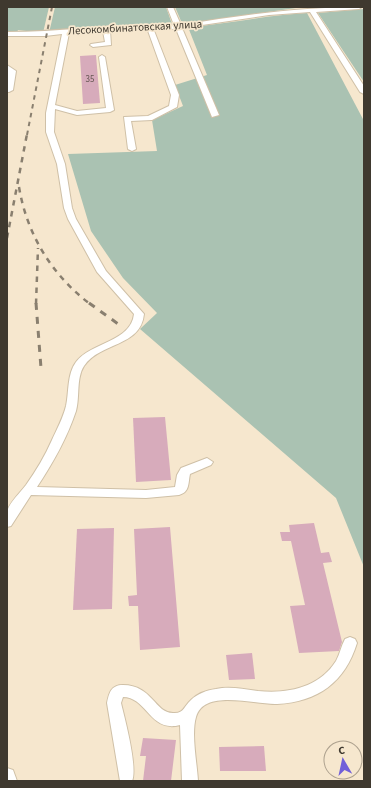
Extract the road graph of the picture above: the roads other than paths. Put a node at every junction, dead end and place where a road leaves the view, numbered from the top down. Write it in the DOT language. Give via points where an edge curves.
graph roads {
  1 [pos="170,7"];
  2 [pos="359,7"];
  3 [pos="312,10"];
  4 [pos="149,26"];
  5 [pos="178,27"];
  6 [pos="106,29"];
  7 [pos="66,31"];
  8 [pos="7,34"];
  9 [pos="93,45"];
  10 [pos="102,57"];
  11 [pos="7,67"];
  12 [pos="9,90"];
  13 [pos="364,92"];
  14 [pos="52,106"];
  15 [pos="215,115"];
  16 [pos="132,149"];
  17 [pos="207,462"];
  18 [pos="28,491"];
  19 [pos="7,523"];
  20 [pos="350,643"];
  21 [pos="188,716"];
  22 [pos="7,775"];
  23 [pos="126,776"];
  24 [pos="9,781"];
  25 [pos="190,781"];
  1 -- 5 [label="street"];
  2 -- 3 [label="street, Лесокомбинатовская улица"];
  3 -- 5 [label="street, Лесокомбинатовская улица" via="269,13"];
  3 -- 13 [label="street"];
  4 -- 5 [label="street, Лесокомбинатовская улица"];
  4 -- 6 [label="street, Лесокомбинатовская улица"];
  4 -- 16 [label="street" via="175,95 173,107 149,118 127,119"];
  5 -- 15 [label="street"];
  6 -- 7 [label="street, Лесокомбинатовская улица"];
  6 -- 9 [label="street" via="109,44"];
  7 -- 8 [label="street, Лесокомбинатовская улица"];
  7 -- 14 [label="street"];
  10 -- 14 [label="street" via="110,110 77,113"];
  11 -- 12 [label="street" via="12,71"];
  14 -- 18 [label="street" via="50,132 61,164 65,197 72,218 102,272 139,314 140,320 137,328 93,351 79,364 65,424"];
  17 -- 18 [label="street" via="185,471 182,488 179,491 146,494"];
  18 -- 19 [label="street"];
  20 -- 21 [label="street" via="345,662 320,686 285,697 267,698 245,694 215,696 200,701"];
  21 -- 23 [label="street" via="171,721 164,719 158,716 140,695 128,690 119,691 114,703"];
  21 -- 25 [label="street"];
  22 -- 24 [label="street"];
}
